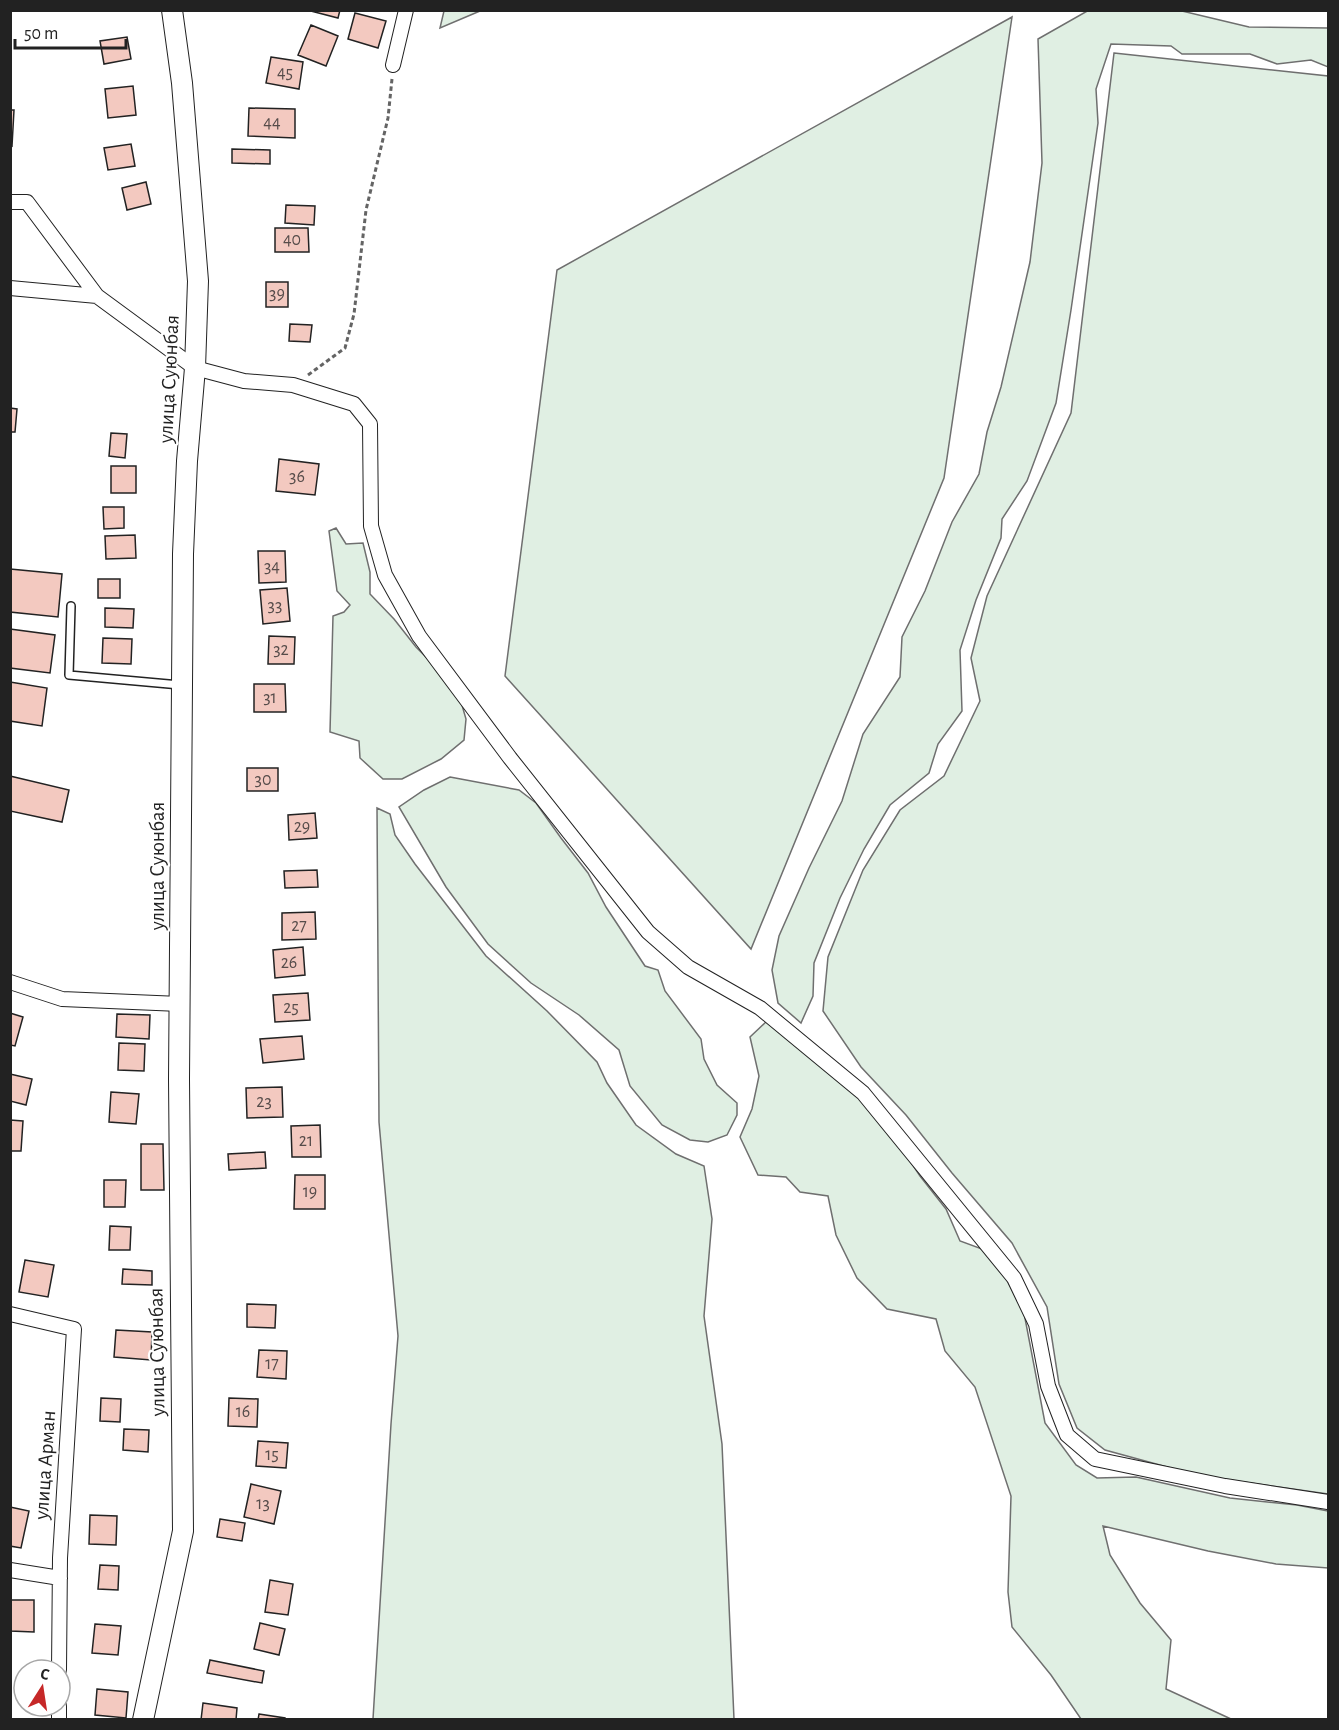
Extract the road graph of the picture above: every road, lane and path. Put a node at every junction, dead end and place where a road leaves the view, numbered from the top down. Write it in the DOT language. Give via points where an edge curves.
graph roads {
  1 [pos="172,10"];
  2 [pos="406,10"];
  3 [pos="393,65"];
  4 [pos="10,202"];
  5 [pos="10,288"];
  6 [pos="97,296"];
  7 [pos="195,368"];
  8 [pos="293,385"];
  9 [pos="71,606"];
  10 [pos="182,686"];
  11 [pos="10,982"];
  12 [pos="180,1004"];
  13 [pos="10,1314"];
  14 [pos="1329,1502"];
  15 [pos="10,1570"];
  16 [pos="60,1578"];
  17 [pos="59,1658"];
  18 [pos="143,1719"];
  1 -- 7 [label="main road, улица Суюнбая" via="198,281"];
  2 -- 3 [label="street"];
  3 -- 8 [label="path" via="388,118 366,210 354,314 345,348"];
  4 -- 6 [label="street" via="27,202"];
  5 -- 6 [label="street"];
  6 -- 7 [label="street"];
  7 -- 8 [label="street" via="244,381"];
  7 -- 10 [label="main road, улица Суюнбая" via="183,554"];
  8 -- 14 [label="street" via="354,404 370,423 371,526 391,585 419,636 648,932 688,966 760,1008 863,1093 1014,1278 1036,1324 1048,1386 1066,1435 1095,1459 1225,1486"];
  9 -- 10 [label="lane" via="69,675"];
  10 -- 12 [label="main road, улица Суюнбая"];
  11 -- 12 [label="street" via="62,999"];
  12 -- 18 [label="main road, улица Суюнбая" via="183,1531"];
  13 -- 16 [label="street, улица Арман" via="74,1329"];
  15 -- 16 [label="street"];
  16 -- 17 [label="street, улица Арман"];
}
